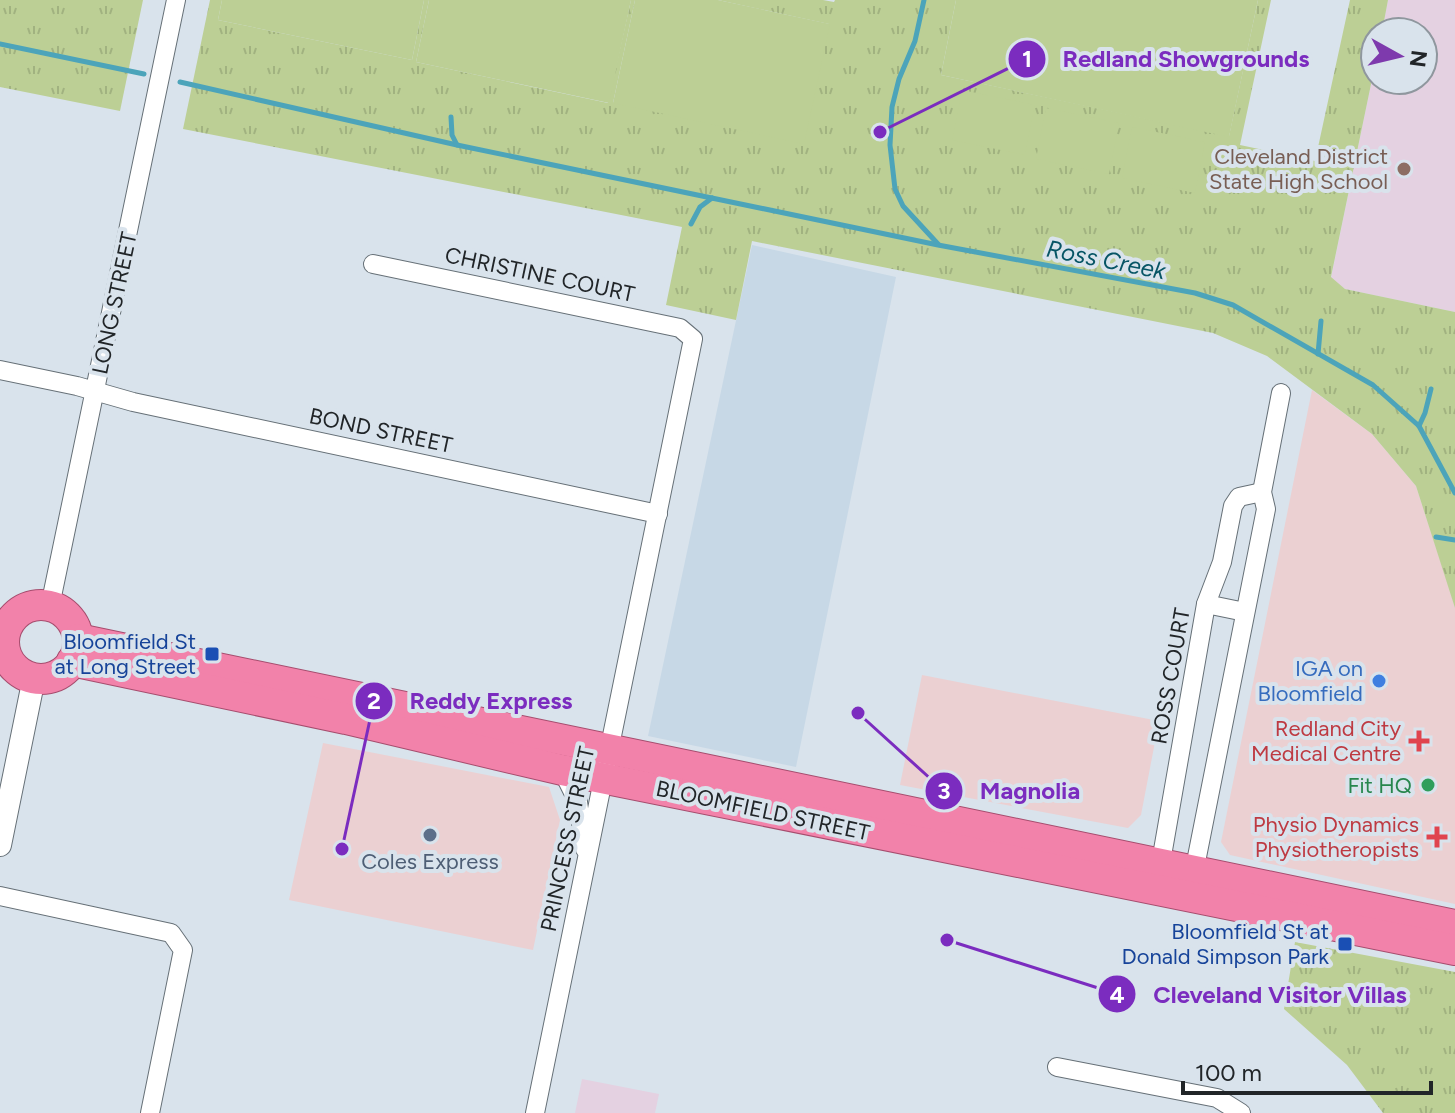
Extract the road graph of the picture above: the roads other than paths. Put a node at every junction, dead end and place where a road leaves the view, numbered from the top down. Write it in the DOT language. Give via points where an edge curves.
graph roads {
  1 [pos="176,0"];
  2 [pos="373,264"];
  3 [pos="693,339"];
  4 [pos="0,370"];
  5 [pos="95,393"];
  6 [pos="1281,393"];
  7 [pos="1262,492"];
  8 [pos="658,514"];
  9 [pos="1206,604"];
  10 [pos="50,606"];
  11 [pos="1245,612"];
  12 [pos="3,635"];
  13 [pos="75,650"];
  14 [pos="34,678"];
  15 [pos="607,763"];
  16 [pos="562,770"];
  17 [pos="0,845"];
  18 [pos="587,864"];
  19 [pos="1159,877"];
  20 [pos="1192,884"];
  21 [pos="0,896"];
  22 [pos="1455,925"];
  23 [pos="1455,950"];
  24 [pos="1057,1067"];
  25 [pos="150,1113"];
  26 [pos="535,1113"];
  27 [pos="1241,1113"];
  1 -- 5 [label="street, LONG STREET"];
  2 -- 3 [label="street, CHRISTINE COURT" via="680,328"];
  3 -- 8 [label="street, PRINCESS STREET"];
  4 -- 5 [label="street, BOND STREET"];
  5 -- 8 [label="street, BOND STREET"];
  5 -- 10 [label="street, LONG STREET"];
  6 -- 7 [label="street"];
  7 -- 9 [label="street, ROSS COURT" via="1239,497 1233,506 1222,562"];
  7 -- 11 [label="street" via="1266,509"];
  8 -- 15 [label="street, PRINCESS STREET"];
  9 -- 11 [label="street"];
  9 -- 19 [label="street, ROSS COURT"];
  10 -- 12 [label="highway" via="26,608"];
  10 -- 13 [label="highway" via="69,618"];
  11 -- 20 [label="street"];
  12 -- 14 [label="highway" via="14,667"];
  13 -- 14 [label="highway" via="55,676"];
  13 -- 15 [label="highway, BLOOMFIELD STREET"];
  13 -- 16 [label="highway, BLOOMFIELD STREET"];
  14 -- 17 [label="street"];
  15 -- 16 [label="highway, BLOOMFIELD STREET"];
  15 -- 18 [label="street, PRINCESS STREET"];
  15 -- 19 [label="highway, BLOOMFIELD STREET"];
  16 -- 18 [label="street" via="578,802"];
  18 -- 26 [label="street, PRINCESS STREET"];
  19 -- 20 [label="highway, BLOOMFIELD STREET"];
  20 -- 22 [label="highway, BLOOMFIELD STREET"];
  20 -- 23 [label="highway, BLOOMFIELD STREET"];
  21 -- 25 [label="street" via="171,933 183,950"];
  24 -- 27 [label="street" via="1217,1098"];
}
